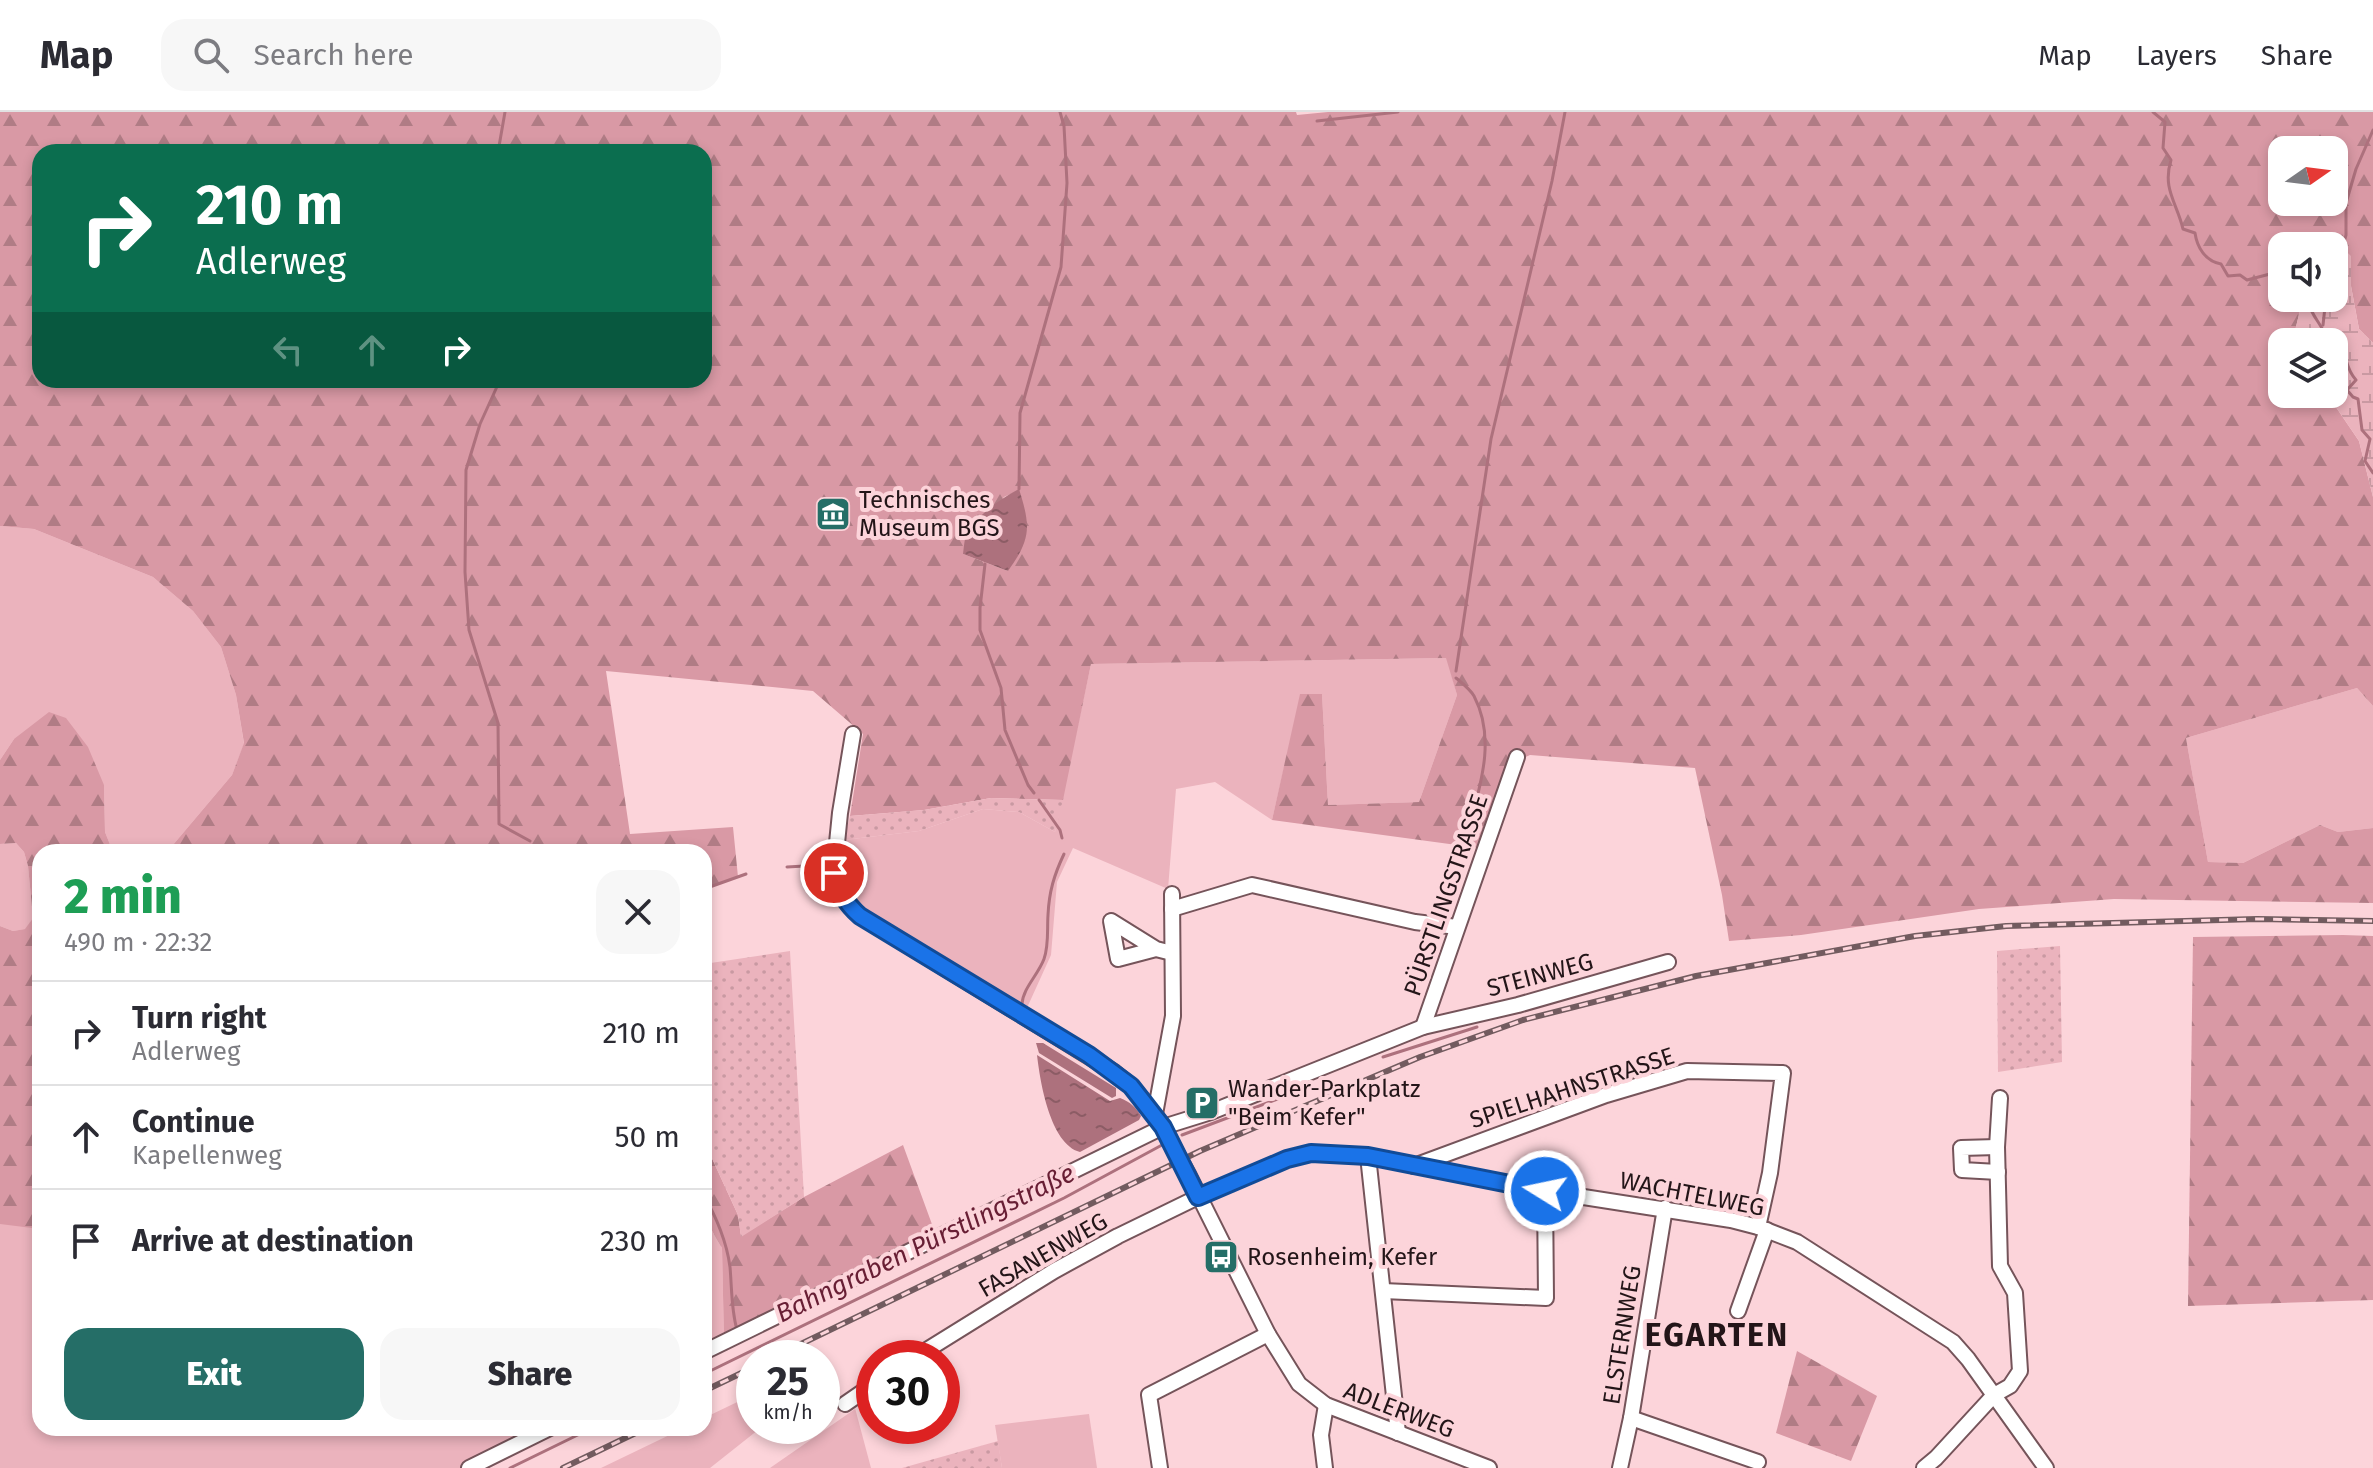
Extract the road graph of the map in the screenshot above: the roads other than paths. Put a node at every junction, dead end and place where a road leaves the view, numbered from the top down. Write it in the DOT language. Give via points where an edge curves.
graph roads {
  1 [pos="853,734"];
  2 [pos="1517,757"];
  3 [pos="1457,927"];
  4 [pos="1156,949"];
  5 [pos="1172,953"];
  6 [pos="1668,962"];
  7 [pos="1423,1027"];
  8 [pos="2000,1098"];
  9 [pos="1159,1120"];
  10 [pos="1997,1147"];
  11 [pos="1368,1156"];
  12 [pos="1414,1167"];
  13 [pos="1998,1172"];
  14 [pos="1545,1191"];
  15 [pos="1198,1197"];
  16 [pos="1665,1208"];
  17 [pos="1763,1229"];
  18 [pos="1383,1291"];
  19 [pos="1738,1311"];
  20 [pos="1268,1334"];
  21 [pos="943,1340"];
  22 [pos="712,1348"];
  23 [pos="1994,1395"];
  24 [pos="856,1396"];
  25 [pos="845,1404"];
  26 [pos="1326,1405"];
  27 [pos="1631,1418"];
  28 [pos="1398,1433"];
  29 [pos="534,1436"];
  30 [pos="1758,1462"];
  31 [pos="469,1468"];
  32 [pos="1160,1468"];
  33 [pos="1325,1468"];
  34 [pos="1489,1468"];
  35 [pos="1620,1468"];
  36 [pos="1924,1468"];
  37 [pos="2046,1468"];
  1 -- 9 [label="street, ADLERWEG" via="834,873 845,900 860,916 1102,1063 1131,1086"];
  2 -- 3 [label="street, PÜRSTLINGSTRASSE"];
  3 -- 5 [label="street" via="1252,885 1172,901"];
  3 -- 7 [label="street, PÜRSTLINGSTRASSE"];
  4 -- 5 [label="street"];
  5 -- 9 [label="street" via="1173,1016"];
  6 -- 7 [label="street, STEINWEG"];
  7 -- 9 [label="street, PÜRSTLINGSTRASSE" via="1211,1112"];
  8 -- 10 [label="street"];
  9 -- 15 [label="street, ADLERWEG"];
  9 -- 22 [label="street, PÜRSTLINGSTRASSE"];
  10 -- 13 [label="street"];
  10 -- 13 [label="street" via="1961,1148 1962,1170"];
  11 -- 12 [label="street, WACHTELWEG"];
  11 -- 15 [label="street, WACHTELWEG" via="1311,1153"];
  11 -- 18 [label="street"];
  12 -- 14 [label="street, WACHTELWEG"];
  12 -- 17 [label="street, SPIELHAHNSTRASSE" via="1606,1095 1687,1071 1783,1073"];
  13 -- 23 [label="street" via="2000,1266 2015,1293 2020,1371 2010,1386"];
  14 -- 16 [label="street, WACHTELWEG"];
  14 -- 18 [label="street" via="1546,1298"];
  15 -- 20 [label="street, ADLERWEG"];
  15 -- 21 [label="street, FASANENWEG" via="1054,1271"];
  16 -- 17 [label="street, WACHTELWEG"];
  16 -- 27 [label="street, ELSTERNWEG"];
  17 -- 19 [label="street"];
  17 -- 23 [label="street, WACHTELWEG" via="1797,1242 1953,1342"];
  18 -- 28 [label="street"];
  20 -- 26 [label="street, ADLERWEG" via="1299,1384"];
  20 -- 32 [label="street" via="1149,1395"];
  23 -- 36 [label="street"];
  23 -- 37 [label="street, WACHTELWEG"];
  24 -- 25 [label="street"];
  26 -- 28 [label="street, ADLERWEG"];
  26 -- 33 [label="street" via="1321,1435"];
  27 -- 30 [label="street"];
  27 -- 35 [label="street, ELSTERNWEG"];
  28 -- 34 [label="street, ADLERWEG"];
  29 -- 31 [label="street"];
}
